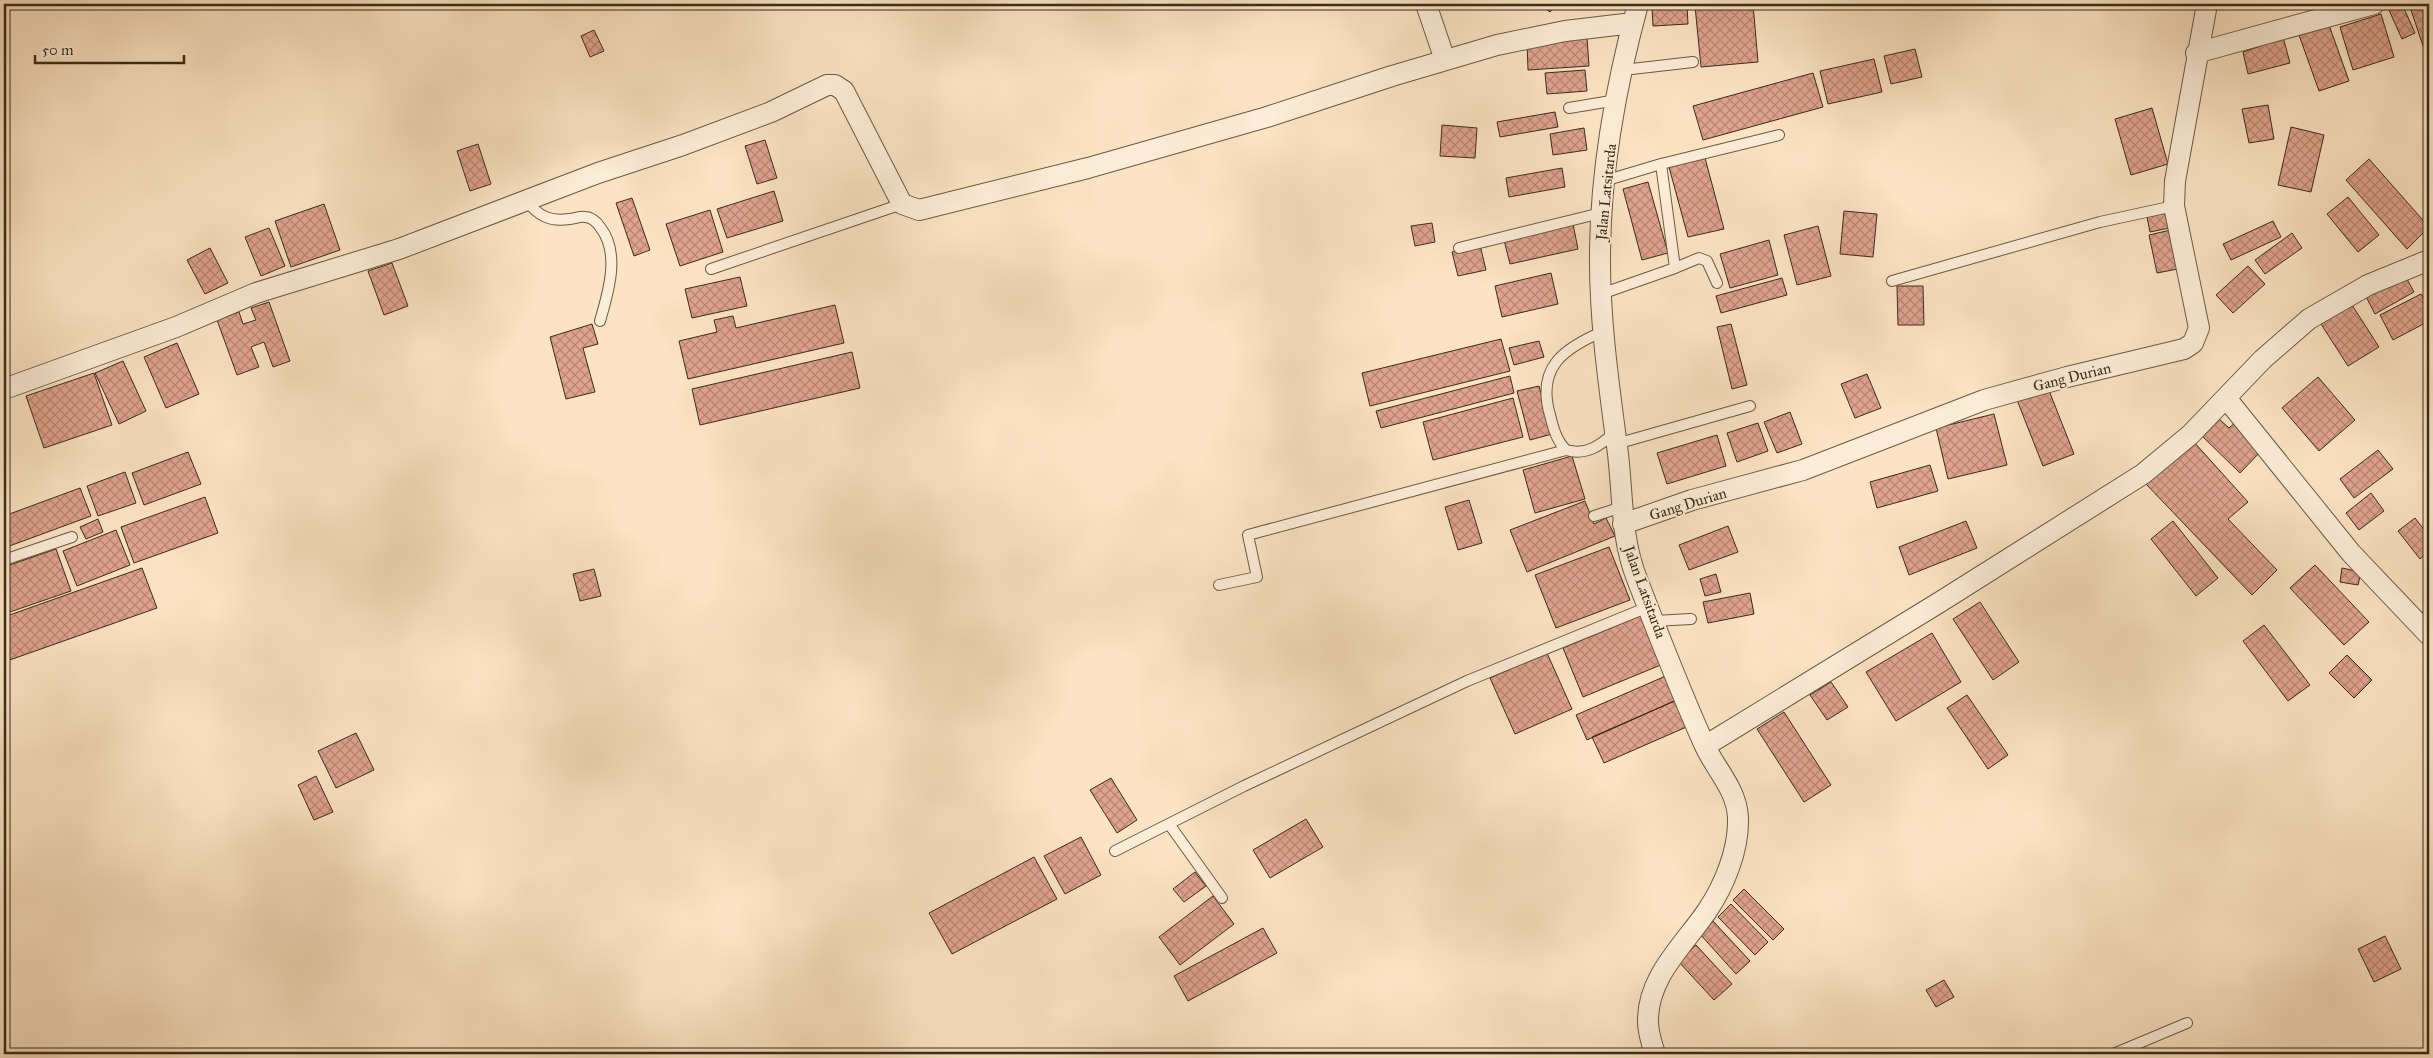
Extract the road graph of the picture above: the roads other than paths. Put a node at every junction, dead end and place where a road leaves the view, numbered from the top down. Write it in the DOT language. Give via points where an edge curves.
graph roads {
  1 [pos="1426,4"];
  2 [pos="2207,4"];
  3 [pos="2374,4"];
  4 [pos="1635,9"];
  5 [pos="2196,53"];
  6 [pos="1445,60"];
  7 [pos="1693,62"];
  8 [pos="1623,70"];
  9 [pos="1617,100"];
  10 [pos="1569,108"];
  11 [pos="1780,135"];
  12 [pos="1661,164"];
  13 [pos="1604,181"];
  14 [pos="526,200"];
  15 [pos="902,204"];
  16 [pos="2174,206"];
  17 [pos="1601,213"];
  18 [pos="1459,248"];
  19 [pos="2429,260"];
  20 [pos="1675,268"];
  21 [pos="711,269"];
  22 [pos="1892,281"];
  23 [pos="1717,283"];
  24 [pos="1601,294"];
  25 [pos="600,321"];
  26 [pos="1604,330"];
  27 [pos="4,389"];
  28 [pos="2226,398"];
  29 [pos="1750,406"];
  30 [pos="1616,438"];
  31 [pos="1566,450"];
  32 [pos="1594,516"];
  33 [pos="1623,516"];
  34 [pos="72,537"];
  35 [pos="4,560"];
  36 [pos="1219,585"];
  37 [pos="1651,614"];
  38 [pos="1691,619"];
  39 [pos="2429,635"];
  40 [pos="1705,746"];
  41 [pos="1169,824"];
  42 [pos="1115,851"];
  43 [pos="1222,898"];
  44 [pos="2187,1024"];
  45 [pos="1655,1054"];
  46 [pos="2112,1054"];
  1 -- 6 [label="street"];
  2 -- 5 [label="street, Gang Durian"];
  3 -- 5 [label="street"];
  4 -- 6 [label="street"];
  4 -- 8 [label="street, Jalan Latsitarda"];
  5 -- 16 [label="street, Gang Durian" via="2175,181"];
  6 -- 15 [label="street" via="1267,117 1088,168 925,210 915,210"];
  7 -- 8 [label="lane"];
  8 -- 9 [label="street, Jalan Latsitarda"];
  9 -- 10 [label="lane"];
  9 -- 13 [label="street, Jalan Latsitarda"];
  11 -- 12 [label="lane"];
  12 -- 13 [label="lane"];
  12 -- 20 [label="lane"];
  13 -- 17 [label="street, Jalan Latsitarda"];
  14 -- 15 [label="street" via="727,129 832,84 844,91"];
  14 -- 25 [label="lane" via="544,218 569,220 584,216 605,232 611,267"];
  14 -- 27 [label="street" via="399,250 256,293 176,327"];
  15 -- 21 [label="lane"];
  16 -- 22 [label="lane" via="2100,222"];
  16 -- 33 [label="street, Gang Durian" via="2199,328 2193,343 2184,349 1984,400 1802,470"];
  17 -- 18 [label="lane"];
  17 -- 24 [label="street, Jalan Latsitarda"];
  19 -- 28 [label="street" via="2368,285 2309,320 2263,359"];
  20 -- 23 [label="lane" via="1702,258 1708,261"];
  20 -- 24 [label="lane"];
  24 -- 26 [label="street, Jalan Latsitarda"];
  26 -- 30 [label="street, Jalan Latsitarda"];
  26 -- 31 [label="lane" via="1560,357 1546,382 1548,409 1557,438"];
  28 -- 39 [label="street" via="2351,553"];
  28 -- 40 [label="street" via="2190,435 2143,474"];
  29 -- 30 [label="lane"];
  30 -- 31 [label="lane" via="1582,452"];
  30 -- 33 [label="street, Jalan Latsitarda"];
  31 -- 36 [label="lane" via="1248,535 1257,577"];
  32 -- 33 [label="lane"];
  33 -- 37 [label="street, Jalan Latsitarda" via="1633,566"];
  34 -- 35 [label="lane"];
  37 -- 38 [label="lane"];
  37 -- 40 [label="street, Jalan Latsitarda"];
  37 -- 41 [label="lane" via="1467,681"];
  40 -- 45 [label="street, Jalan Latsitarda" via="1735,800 1738,830 1731,860 1714,900 1663,970 1653,992 1648,1022"];
  41 -- 42 [label="lane"];
  41 -- 43 [label="lane"];
  44 -- 46 [label="lane"];
}
